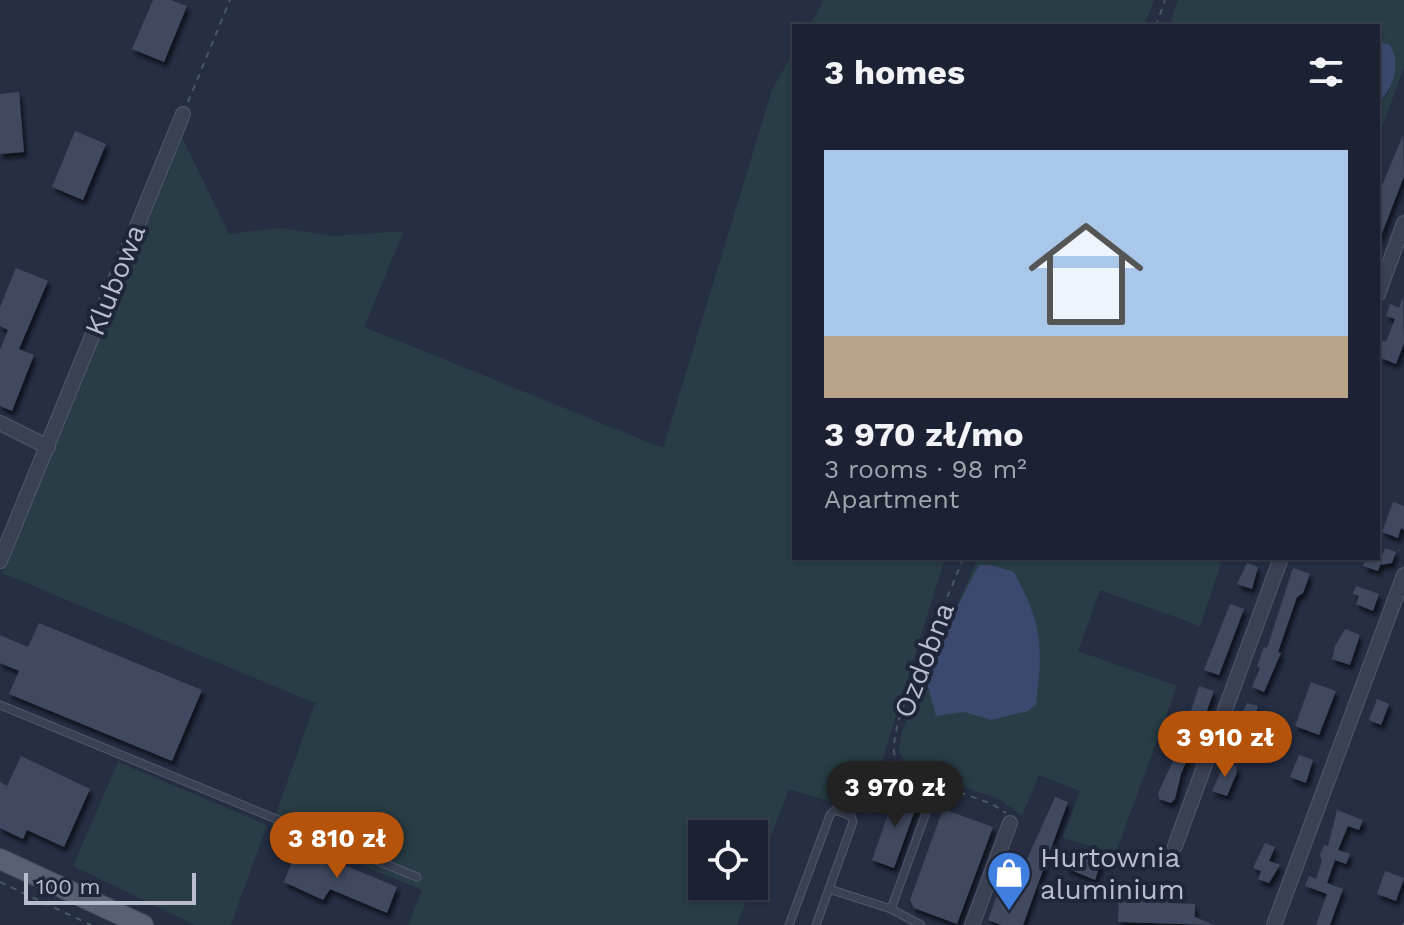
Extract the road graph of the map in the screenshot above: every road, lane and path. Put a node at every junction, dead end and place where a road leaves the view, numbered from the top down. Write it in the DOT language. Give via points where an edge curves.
graph roads {
  1 [pos="230,0"];
  2 [pos="1165,0"];
  3 [pos="1157,24"];
  4 [pos="183,114"];
  5 [pos="1404,223"];
  6 [pos="1380,289"];
  7 [pos="0,423"];
  8 [pos="48,447"];
  9 [pos="962,560"];
  10 [pos="1280,560"];
  11 [pos="0,561"];
  12 [pos="1404,575"];
  13 [pos="0,705"];
  14 [pos="927,810"];
  15 [pos="1010,823"];
  16 [pos="1175,846"];
  17 [pos="0,859"];
  18 [pos="417,877"];
  19 [pos="0,882"];
  20 [pos="829,889"];
  21 [pos="891,909"];
  22 [pos="91,925"];
  23 [pos="143,925"];
  24 [pos="789,925"];
  25 [pos="816,925"];
  26 [pos="921,925"];
  27 [pos="972,925"];
  28 [pos="1274,925"];
  1 -- 4 [label="path"];
  2 -- 3 [label="path"];
  4 -- 8 [label="street, Klubowa"];
  5 -- 6 [label="street"];
  7 -- 8 [label="street"];
  8 -- 11 [label="street, Klubowa"];
  9 -- 15 [label="path, Ozdobna" via="915,676 894,754 904,771 999,807"];
  10 -- 16 [label="street"];
  12 -- 28 [label="street"];
  13 -- 18 [label="lane"];
  14 -- 21 [label="lane"];
  15 -- 27 [label="street"];
  17 -- 23 [label="main road"];
  19 -- 22 [label="path"];
  20 -- 21 [label="lane"];
  20 -- 24 [label="lane" via="853,822 835,810"];
  20 -- 25 [label="lane"];
  21 -- 26 [label="lane"];
}
